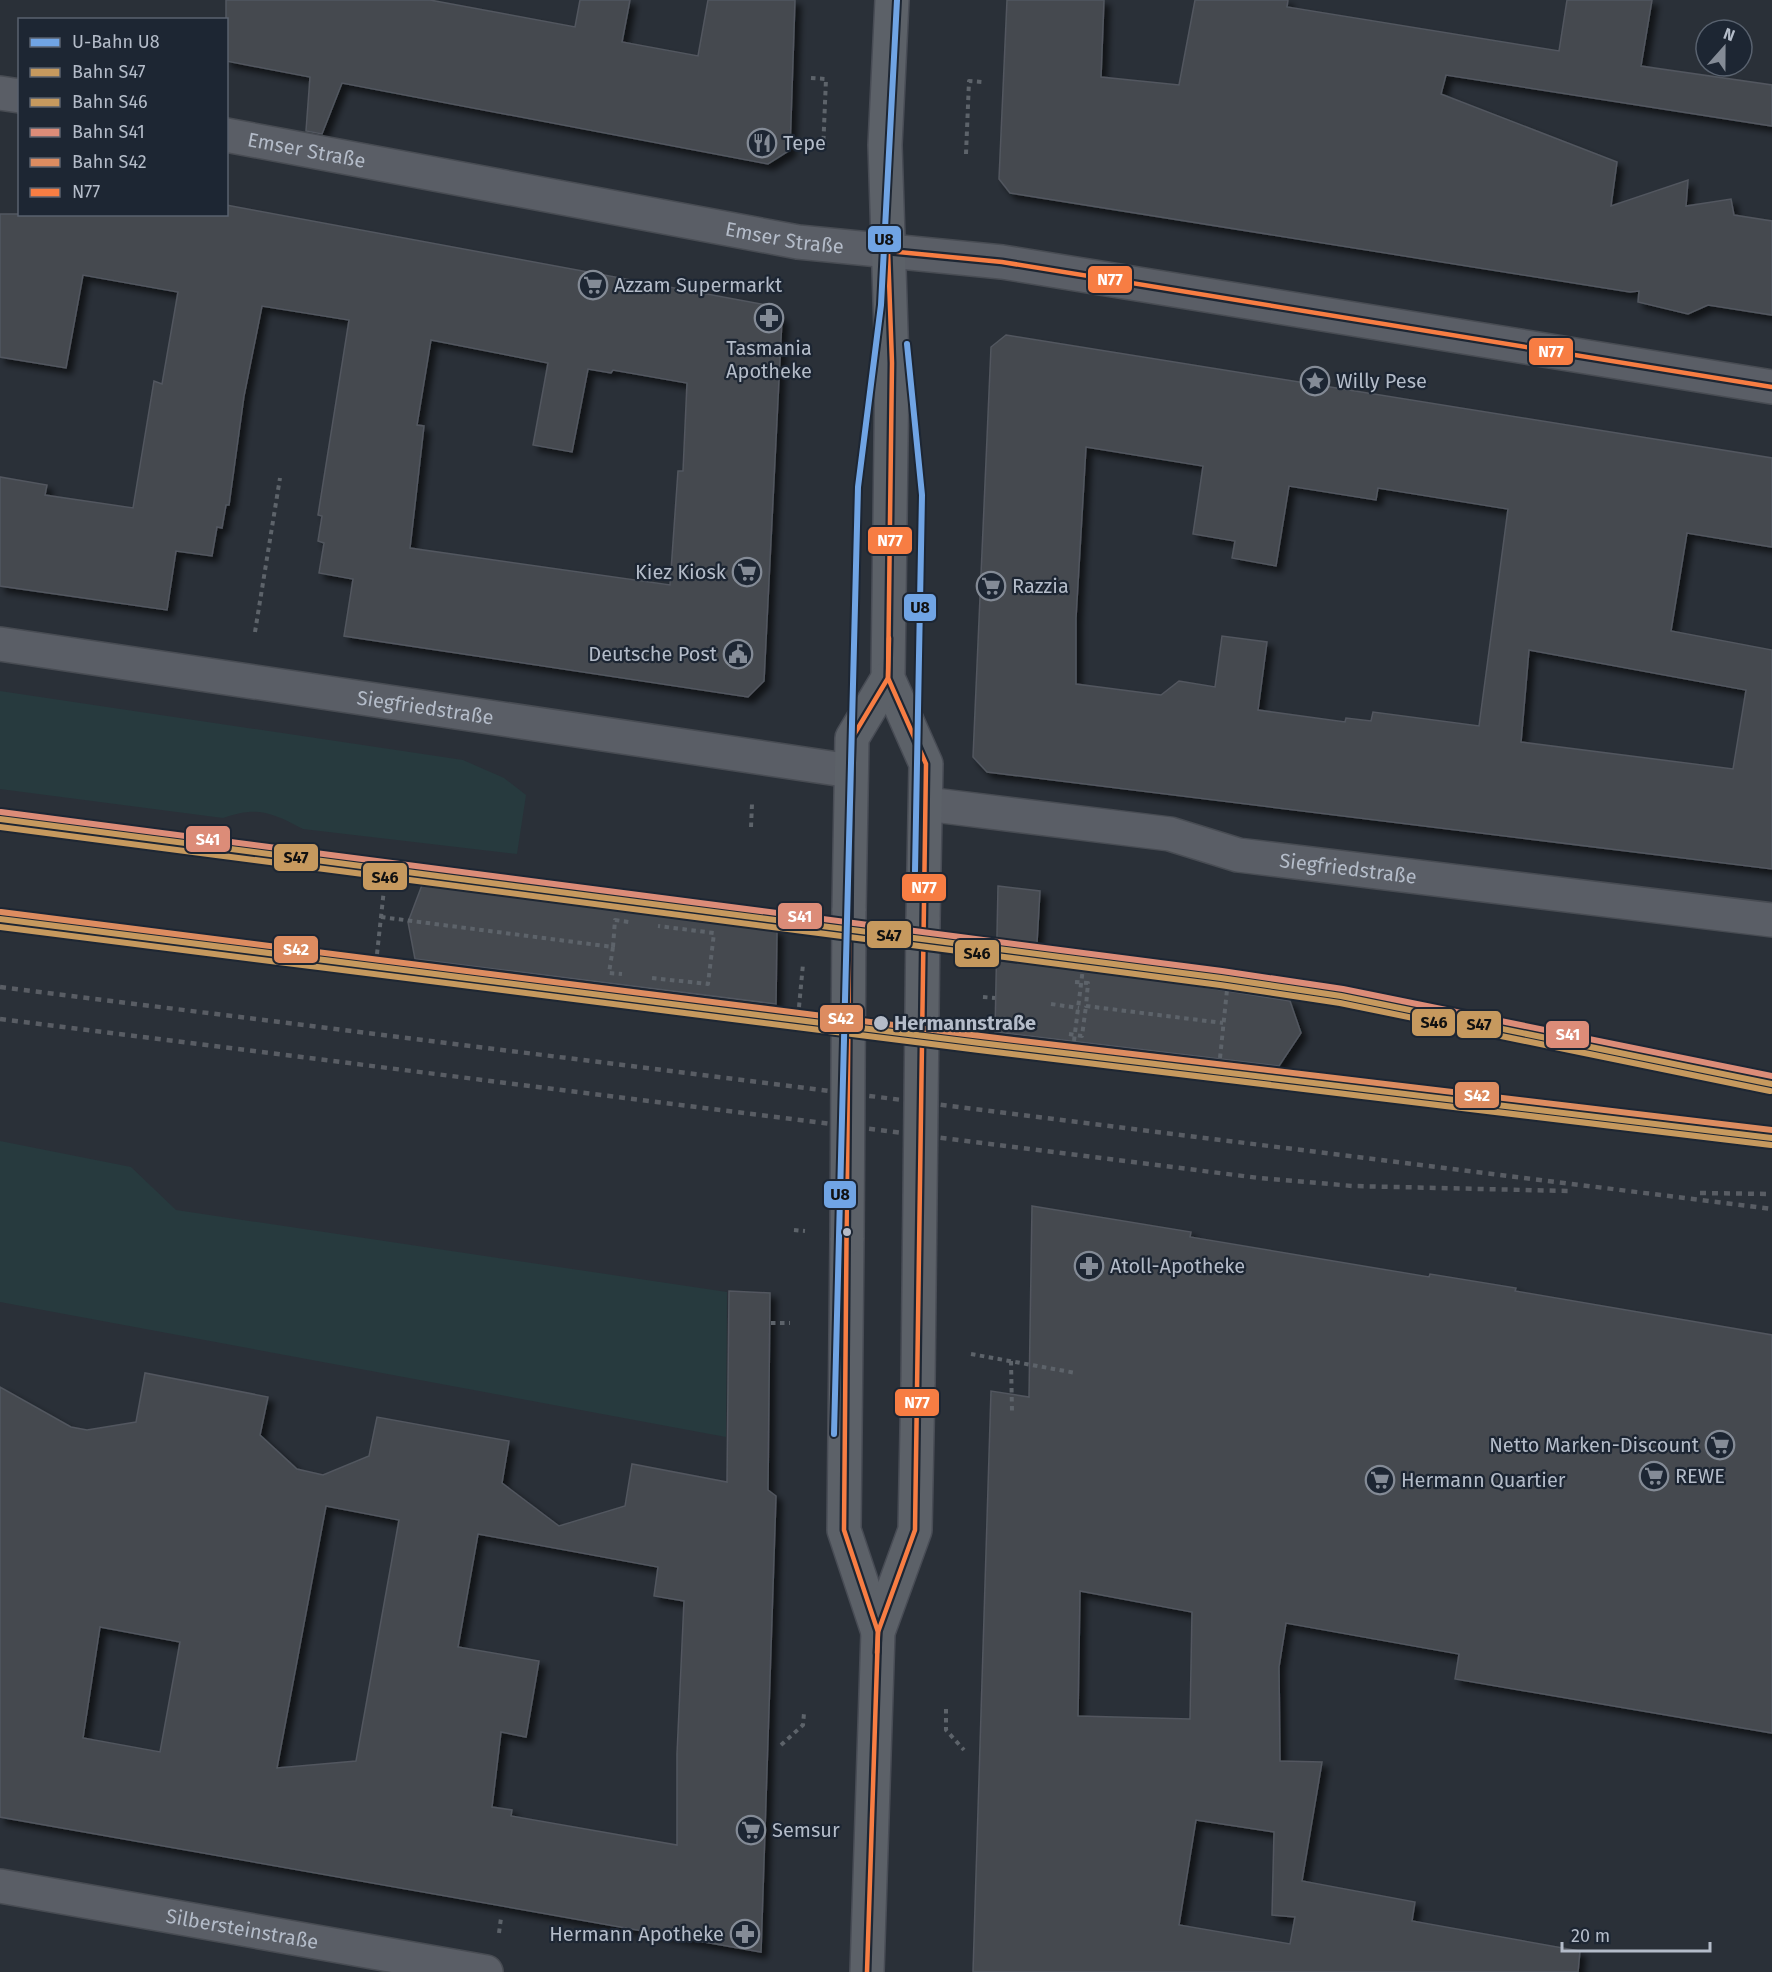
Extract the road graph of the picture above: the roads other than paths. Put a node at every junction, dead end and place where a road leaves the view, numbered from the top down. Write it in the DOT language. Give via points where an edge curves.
graph roads {
  1 [pos="892,0"];
  2 [pos="0,93"];
  3 [pos="18,96"];
  4 [pos="228,135"];
  5 [pos="888,251"];
  6 [pos="1772,387"];
  7 [pos="0,644"];
  8 [pos="888,678"];
  9 [pos="851,771"];
  10 [pos="926,804"];
  11 [pos="1772,921"];
  12 [pos="878,1632"];
  13 [pos="0,1886"];
  14 [pos="486,1972"];
  15 [pos="867,1972"];
  1 -- 5 [label="main road" via="885,145"];
  2 -- 3 [label="street"];
  4 -- 5 [label="street, Emser Straße" via="798,242"];
  5 -- 6 [label="street, Emser Straße" via="1002,262"];
  5 -- 8 [label="main road" via="892,363"];
  7 -- 9 [label="street, Siegfriedstraße"];
  8 -- 9 [label="main road" via="852,738"];
  8 -- 10 [label="main road" via="926,764"];
  9 -- 12 [label="main road, bridge" via="844,1530"];
  10 -- 11 [label="street, Siegfriedstraße" via="1170,834 1238,855"];
  10 -- 12 [label="main road, bridge" via="915,1530"];
  12 -- 15 [label="main road"];
  13 -- 14 [label="street, Silbersteinstraße"];
}
